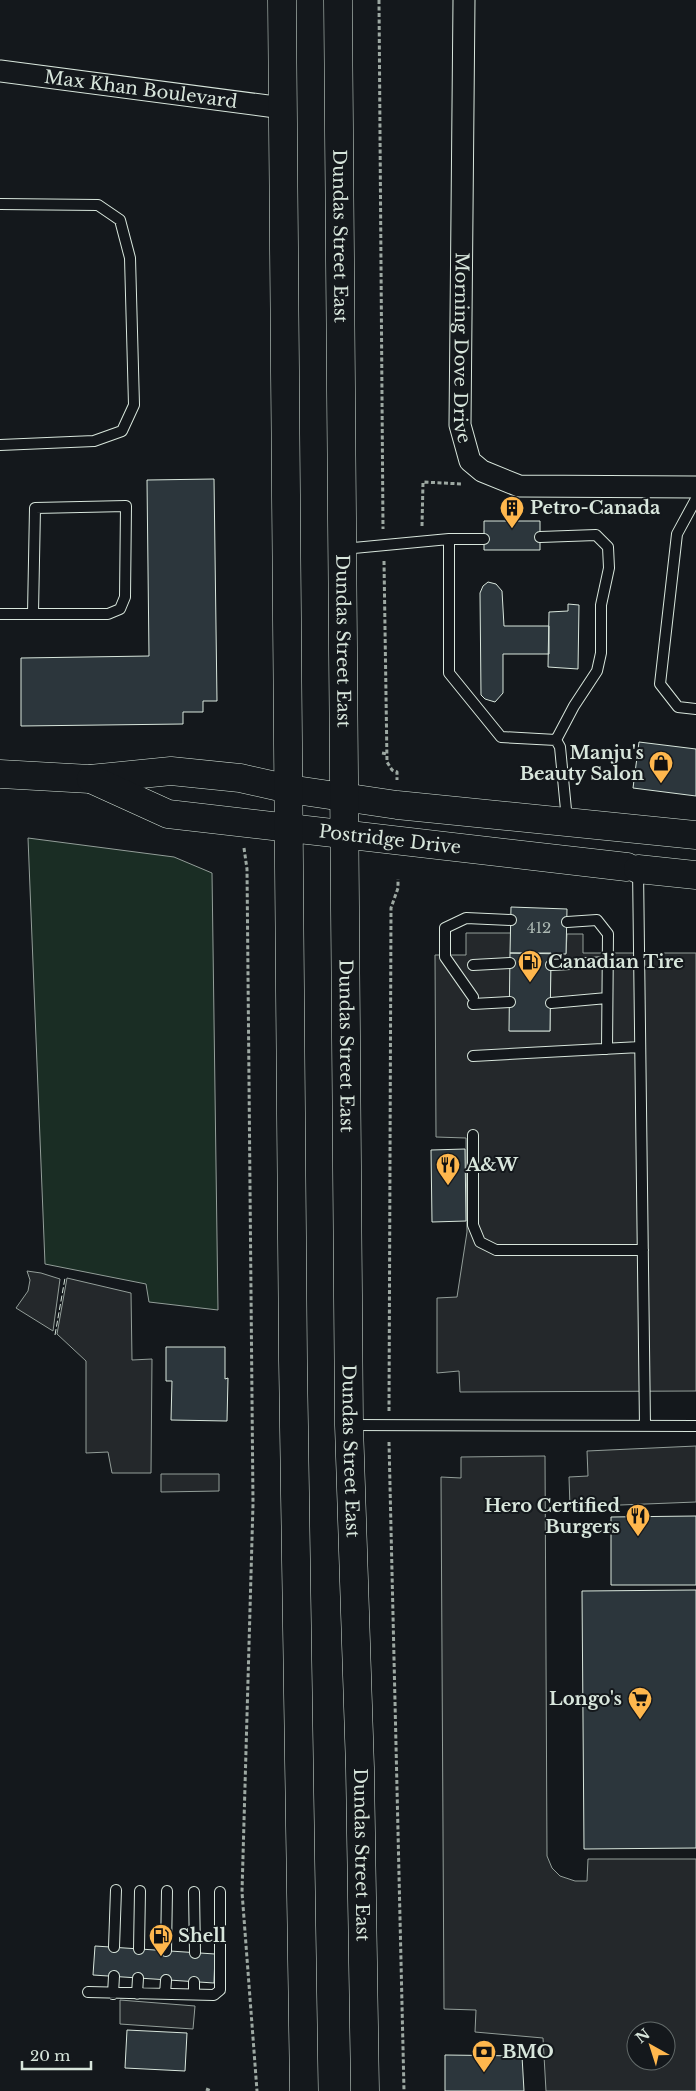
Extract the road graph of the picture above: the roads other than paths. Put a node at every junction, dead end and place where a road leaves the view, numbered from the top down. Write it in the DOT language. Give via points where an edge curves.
graph roads {
  1 [pos="282,0"];
  2 [pos="338,0"];
  3 [pos="464,0"];
  4 [pos="0,70"];
  5 [pos="283,108"];
  6 [pos="0,204"];
  7 [pos="0,445"];
  8 [pos="696,487"];
  9 [pos="696,499"];
  10 [pos="540,537"];
  11 [pos="449,539"];
  12 [pos="484,539"];
  13 [pos="342,549"];
  14 [pos="33,613"];
  15 [pos="0,614"];
  16 [pos="696,709"];
  17 [pos="556,740"];
  18 [pos="0,774"];
  19 [pos="90,778"];
  20 [pos="289,789"];
  21 [pos="344,796"];
  22 [pos="567,821"];
  23 [pos="289,828"];
  24 [pos="344,834"];
  25 [pos="696,835"];
  26 [pos="633,868"];
  27 [pos="696,875"];
  28 [pos="511,920"];
  29 [pos="567,922"];
  30 [pos="608,962"];
  31 [pos="510,963"];
  32 [pos="473,965"];
  33 [pos="551,965"];
  34 [pos="607,998"];
  35 [pos="510,1002"];
  36 [pos="551,1003"];
  37 [pos="640,1047"];
  38 [pos="607,1049"];
  39 [pos="473,1056"];
  40 [pos="473,1135"];
  41 [pos="643,1250"];
  42 [pos="350,1425"];
  43 [pos="646,1426"];
  44 [pos="696,1426"];
  45 [pos="116,1890"];
  46 [pos="140,1891"];
  47 [pos="167,1891"];
  48 [pos="194,1892"];
  49 [pos="220,1892"];
  50 [pos="114,1947"];
  51 [pos="139,1949"];
  52 [pos="166,1951"];
  53 [pos="195,1953"];
  54 [pos="114,1976"];
  55 [pos="138,1978"];
  56 [pos="166,1980"];
  57 [pos="194,1982"];
  58 [pos="88,1992"];
  59 [pos="113,1994"];
  60 [pos="137,1994"];
  61 [pos="165,1994"];
  62 [pos="194,1994"];
  63 [pos="304,2091"];
  64 [pos="365,2091"];
  1 -- 5 [label="main road"];
  2 -- 13 [label="main road, Dundas Street East"];
  3 -- 8 [label="street, Morning Dove Drive" via="460,425 470,461 482,471 519,486"];
  4 -- 5 [label="street, Max Khan Boulevard"];
  5 -- 20 [label="main road"];
  6 -- 7 [label="lane" via="98,205 120,220 130,258 134,405 122,431 94,441"];
  9 -- 16 [label="lane" via="677,534 660,684 678,706"];
  10 -- 17 [label="lane" via="596,535 608,547 609,568 601,605 601,653 597,671"];
  11 -- 12 [label="lane"];
  11 -- 13 [label="lane"];
  11 -- 17 [label="lane" via="449,673 501,737"];
  13 -- 21 [label="main road, Dundas Street East"];
  14 -- 14 [label="lane" via="108,614 120,609 125,597 126,506 35,508"];
  14 -- 15 [label="lane"];
  17 -- 22 [label="lane" via="560,747"];
  18 -- 19 [label="main road, Postridge Drive"];
  19 -- 20 [label="main road, Postridge Drive" via="171,771 240,778"];
  19 -- 23 [label="main road, Postridge Drive" via="168,814"];
  20 -- 21 [label="main road, Postridge Drive"];
  20 -- 23 [label="main road"];
  21 -- 22 [label="main road, Postridge Drive" via="397,805"];
  21 -- 24 [label="main road, Dundas Street East"];
  22 -- 25 [label="main road, Postridge Drive"];
  23 -- 24 [label="main road, Postridge Drive"];
  23 -- 63 [label="main road"];
  24 -- 26 [label="main road, Postridge Drive"];
  24 -- 42 [label="main road, Dundas Street East"];
  26 -- 27 [label="main road, Postridge Drive"];
  26 -- 37 [label="lane"];
  28 -- 35 [label="lane" via="466,918 445,928 445,957 473,1000"];
  29 -- 30 [label="lane" via="597,920 608,934"];
  30 -- 33 [label="lane"];
  30 -- 34 [label="lane"];
  31 -- 32 [label="lane"];
  34 -- 36 [label="lane"];
  34 -- 38 [label="lane"];
  37 -- 38 [label="lane"];
  37 -- 41 [label="lane"];
  38 -- 39 [label="lane"];
  40 -- 41 [label="lane" via="473,1224 480,1242 496,1250"];
  41 -- 43 [label="lane"];
  42 -- 43 [label="lane"];
  42 -- 64 [label="main road, Dundas Street East"];
  43 -- 44 [label="lane"];
  45 -- 50 [label="lane"];
  46 -- 51 [label="lane"];
  47 -- 52 [label="lane"];
  48 -- 53 [label="lane"];
  49 -- 62 [label="lane" via="220,1990 214,1995"];
  54 -- 59 [label="lane"];
  55 -- 60 [label="lane"];
  56 -- 61 [label="lane"];
  57 -- 62 [label="lane"];
  58 -- 59 [label="lane"];
  59 -- 60 [label="lane"];
  60 -- 61 [label="lane"];
  61 -- 62 [label="lane"];
}
